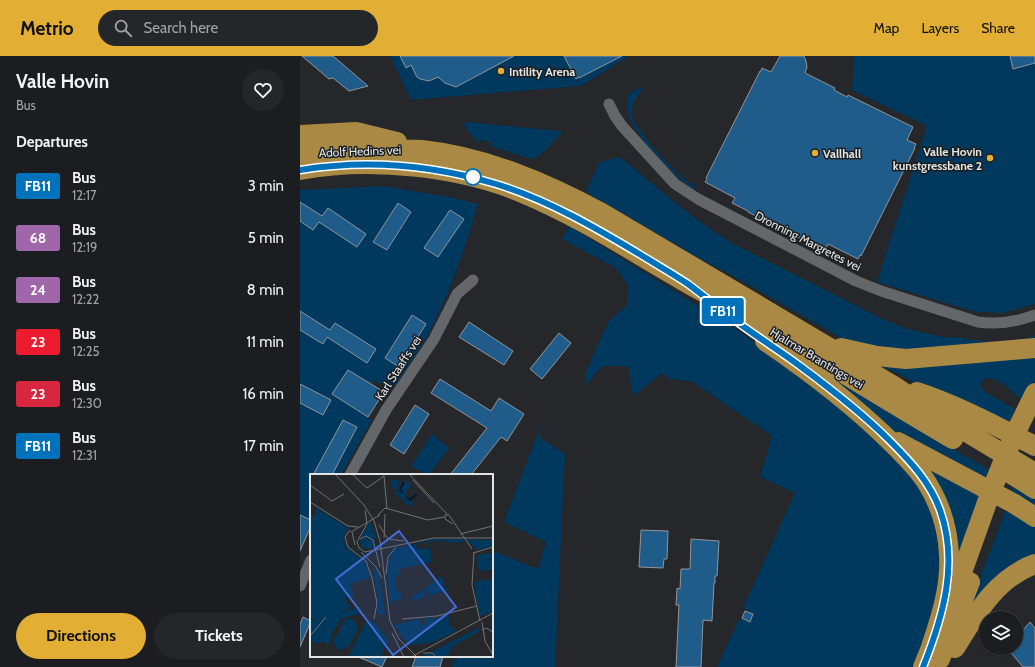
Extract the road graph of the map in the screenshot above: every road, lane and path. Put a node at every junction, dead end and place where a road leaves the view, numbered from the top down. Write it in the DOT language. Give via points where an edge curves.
graph roads {
  1 [pos="609,104"];
  2 [pos="300,135"];
  3 [pos="420,150"];
  4 [pos="300,155"];
  5 [pos="394,165"];
  6 [pos="300,170"];
  7 [pos="473,280"];
  8 [pos="687,283"];
  9 [pos="1035,315"];
  10 [pos="824,344"];
  11 [pos="1035,348"];
  12 [pos="894,386"];
  13 [pos="1033,404"];
  14 [pos="882,434"];
  15 [pos="1035,446"];
  16 [pos="1035,472"];
  17 [pos="351,474"];
  18 [pos="1035,488"];
  19 [pos="1035,517"];
  20 [pos="980,534"];
  21 [pos="310,562"];
  22 [pos="1035,564"];
  23 [pos="300,586"];
  24 [pos="931,647"];
  25 [pos="923,667"];
  26 [pos="937,667"];
  27 [pos="944,667"];
  1 -- 9 [label="street, Dronning Margretes vei" via="622,126 682,189 698,200 839,273 881,291 978,322 1009,323"];
  2 -- 3 [label="highway" via="356,132"];
  3 -- 4 [label="highway, Adolf Hedins vei" via="369,149"];
  3 -- 10 [label="highway, Hjalmar Brantings vei" via="478,161 532,179 565,194 602,213"];
  5 -- 6 [label="highway, Adolf Hedins vei" via="330,166"];
  5 -- 8 [label="highway, Hjalmar Brantings vei" via="450,172 523,193 594,228"];
  7 -- 17 [label="street, Karl Staaffs vei" via="457,294 434,338 386,410"];
  8 -- 14 [label="highway" via="816,378"];
  8 -- 18 [label="highway, Hjalmar Brantings vei"];
  10 -- 11 [label="highway" via="877,356 906,359"];
  10 -- 12 [label="highway, Hjalmar Brantings vei"];
  12 -- 15 [label="highway" via="950,404"];
  12 -- 16 [label="highway, Hjalmar Brantings vei"];
  13 -- 20 [label="highway" via="1012,440"];
  14 -- 19 [label="highway"];
  14 -- 24 [label="highway" via="911,462 927,482 945,526 950,555 948,582"];
  20 -- 24 [label="highway"];
  20 -- 26 [label="highway" via="963,602"];
  21 -- 23 [label="street"];
  22 -- 27 [label="highway" via="1015,574 996,589 977,613"];
  24 -- 25 [label="highway"];
}
